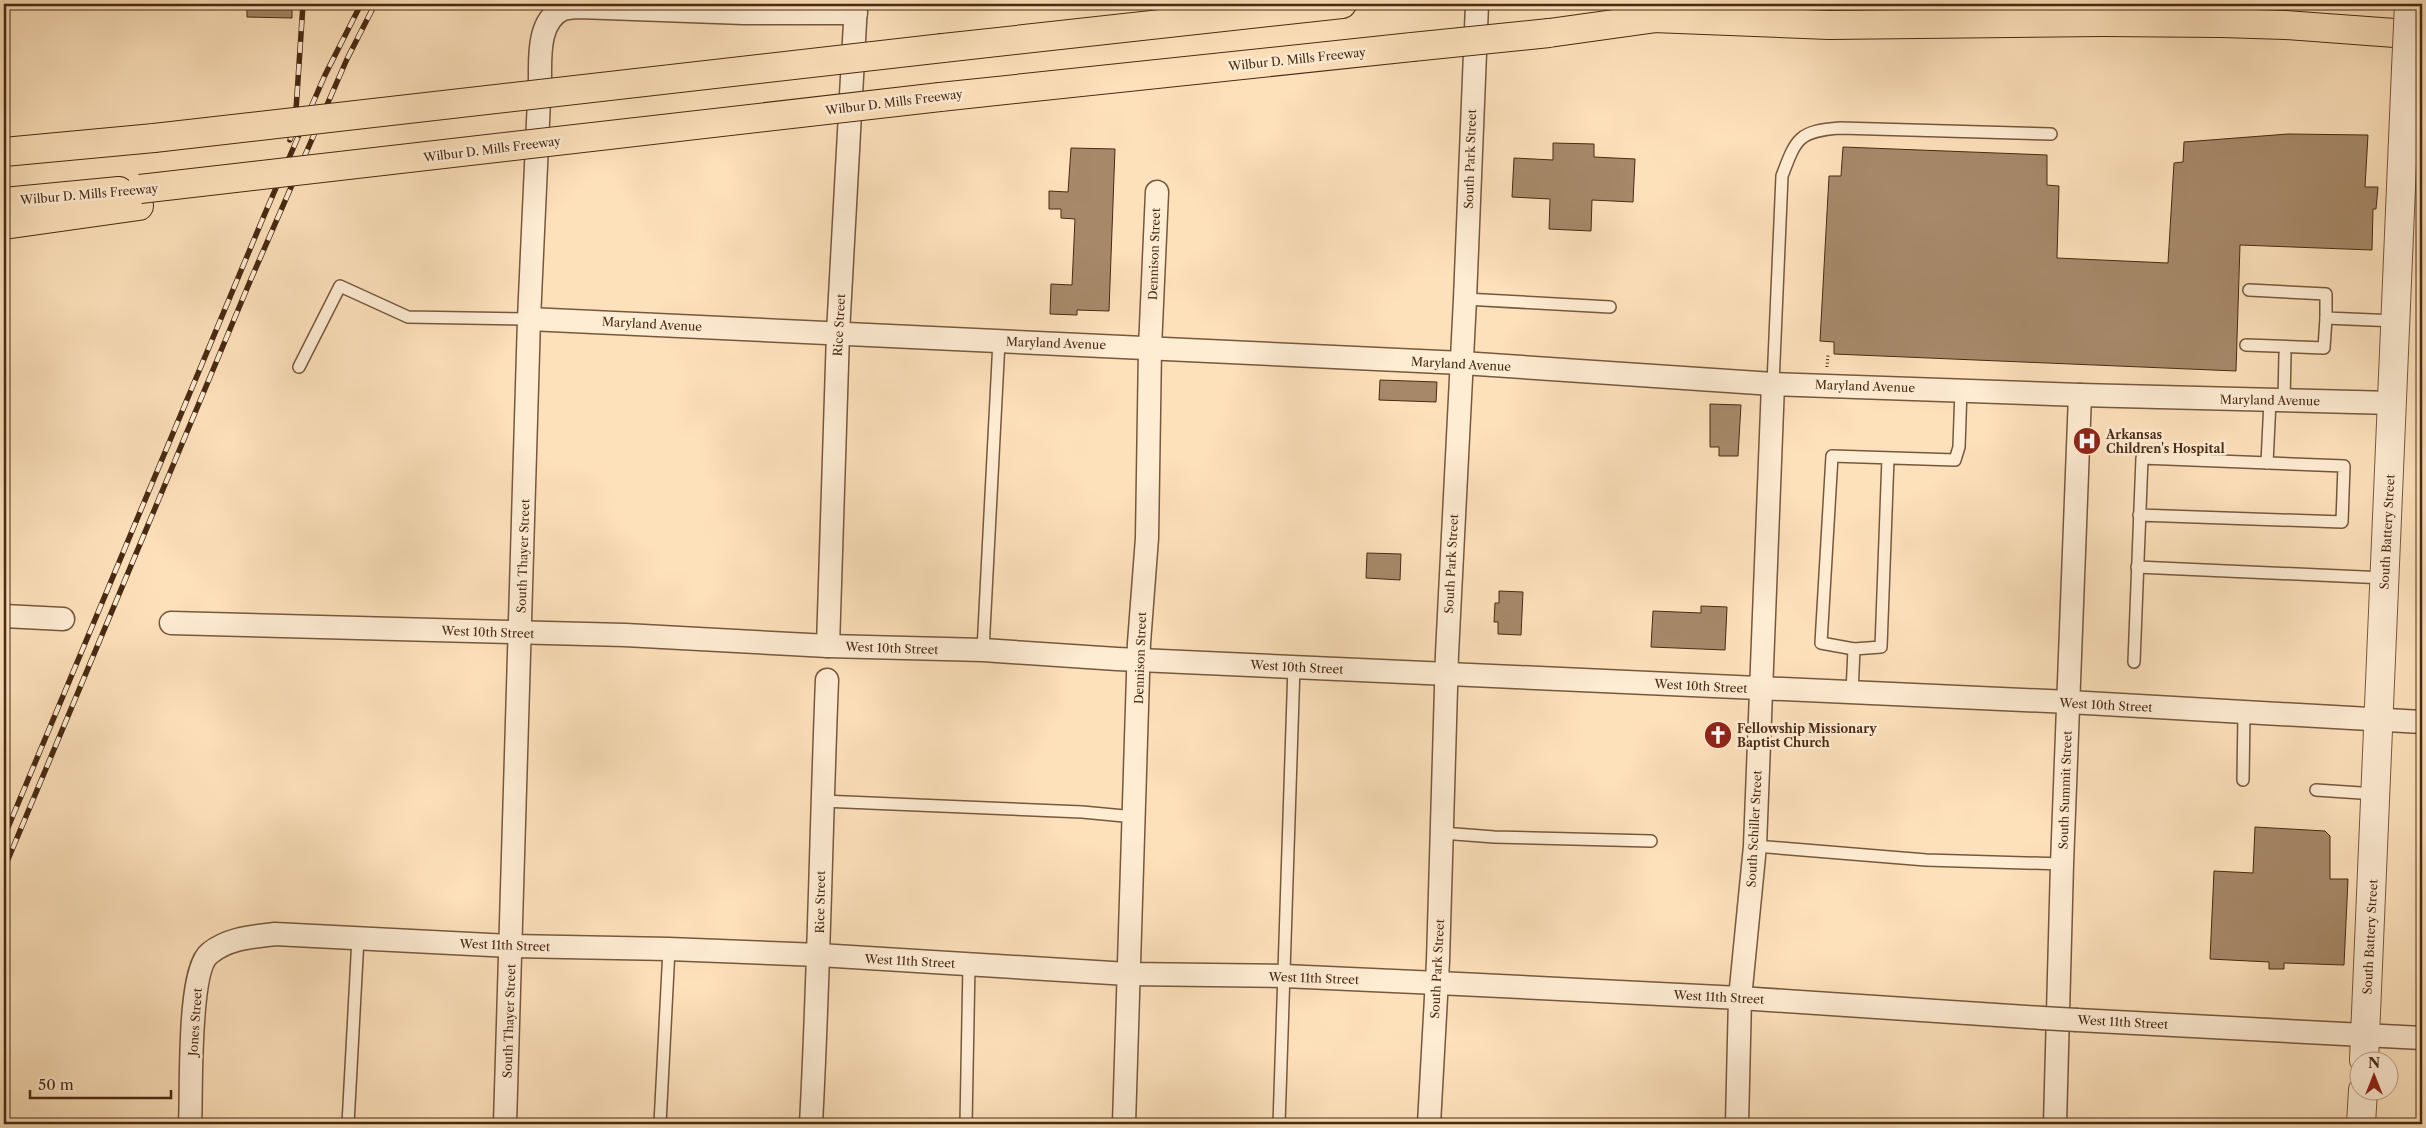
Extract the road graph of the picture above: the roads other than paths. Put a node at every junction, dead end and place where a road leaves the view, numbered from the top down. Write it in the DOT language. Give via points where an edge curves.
graph roads {
  1 [pos="1342,4"];
  2 [pos="1477,4"];
  3 [pos="1785,4"];
  4 [pos="2409,4"];
  5 [pos="675,6"];
  6 [pos="856,9"];
  7 [pos="1653,18"];
  8 [pos="2422,35"];
  9 [pos="2414,97"];
  10 [pos="2051,134"];
  11 [pos="4,140"];
  12 [pos="84,146"];
  13 [pos="4,152"];
  14 [pos="1156,192"];
  15 [pos="140,198"];
  16 [pos="4,202"];
  17 [pos="4,225"];
  18 [pos="2250,290"];
  19 [pos="1466,299"];
  20 [pos="1610,307"];
  21 [pos="2326,318"];
  22 [pos="529,319"];
  23 [pos="2396,321"];
  24 [pos="838,333"];
  25 [pos="999,341"];
  26 [pos="2246,345"];
  27 [pos="1150,348"];
  28 [pos="2285,354"];
  29 [pos="1462,363"];
  30 [pos="298,367"];
  31 [pos="1773,384"];
  32 [pos="1962,389"];
  33 [pos="2080,395"];
  34 [pos="2277,401"];
  35 [pos="2393,403"];
  36 [pos="1888,458"];
  37 [pos="2267,463"];
  38 [pos="2139,515"];
  39 [pos="2137,567"];
  40 [pos="2384,578"];
  41 [pos="4,616"];
  42 [pos="63,619"];
  43 [pos="171,623"];
  44 [pos="521,634"];
  45 [pos="828,646"];
  46 [pos="1854,649"];
  47 [pos="983,650"];
  48 [pos="1139,660"];
  49 [pos="2134,662"];
  50 [pos="1294,666"];
  51 [pos="1447,674"];
  52 [pos="827,680"];
  53 [pos="1760,689"];
  54 [pos="1852,693"];
  55 [pos="2069,702"];
  56 [pos="2244,713"];
  57 [pos="2379,719"];
  58 [pos="2422,722"];
  59 [pos="2243,780"];
  60 [pos="2316,790"];
  61 [pos="2376,794"];
  62 [pos="822,801"];
  63 [pos="1135,817"];
  64 [pos="1442,833"];
  65 [pos="1652,841"];
  66 [pos="1755,846"];
  67 [pos="2062,864"];
  68 [pos="358,938"];
  69 [pos="512,946"];
  70 [pos="669,949"];
  71 [pos="209,953"];
  72 [pos="819,955"];
  73 [pos="969,964"];
  74 [pos="1128,974"];
  75 [pos="1284,976"];
  76 [pos="1437,983"];
  77 [pos="1740,998"];
  78 [pos="2422,1038"];
  79 [pos="2365,1048"];
  80 [pos="2362,1100"];
  81 [pos="190,1124"];
  82 [pos="348,1124"];
  83 [pos="505,1124"];
  84 [pos="660,1124"];
  85 [pos="811,1124"];
  86 [pos="966,1124"];
  87 [pos="1124,1124"];
  88 [pos="1279,1124"];
  89 [pos="1429,1124"];
  90 [pos="1737,1124"];
  91 [pos="2055,1124"];
  92 [pos="2361,1124"];
  1 -- 12 [label="highway, bridge"];
  2 -- 19 [label="street, South Park Street"];
  3 -- 7 [label="highway, Wilbur D. Mills Freeway"];
  4 -- 9 [label="street, South Battery Street, bridge" via="2406,69"];
  5 -- 6 [label="street"];
  5 -- 22 [label="street, South Thayer Street" via="563,9 550,21 542,38"];
  6 -- 24 [label="street, Rice Street"];
  7 -- 8 [label="highway" via="1829,25 2222,23"];
  7 -- 15 [label="highway, Wilbur D. Mills Freeway, bridge" via="1549,33 940,97 291,172"];
  9 -- 23 [label="street, South Battery Street"];
  10 -- 31 [label="lane" via="1840,128 1814,130 1794,144 1782,176"];
  11 -- 12 [label="highway"];
  12 -- 13 [label="highway"];
  14 -- 27 [label="street, Dennison Street"];
  15 -- 16 [label="highway, Wilbur D. Mills Freeway"];
  15 -- 17 [label="highway"];
  18 -- 21 [label="lane" via="2326,294"];
  19 -- 20 [label="lane"];
  19 -- 29 [label="street, South Park Street"];
  21 -- 23 [label="lane"];
  21 -- 26 [label="lane" via="2324,348"];
  22 -- 24 [label="street, Maryland Avenue"];
  22 -- 30 [label="lane" via="408,317 340,286"];
  22 -- 44 [label="street, South Thayer Street"];
  23 -- 35 [label="street, South Battery Street"];
  24 -- 25 [label="street, Maryland Avenue"];
  24 -- 45 [label="street, Rice Street"];
  25 -- 27 [label="street, Maryland Avenue"];
  25 -- 47 [label="lane"];
  27 -- 29 [label="street, Maryland Avenue"];
  27 -- 48 [label="street, Dennison Street" via="1147,538"];
  28 -- 34 [label="lane"];
  29 -- 31 [label="street, Maryland Avenue"];
  29 -- 51 [label="street, South Park Street"];
  31 -- 32 [label="street, Maryland Avenue"];
  31 -- 53 [label="street, South Schiller Street"];
  32 -- 33 [label="street, Maryland Avenue"];
  32 -- 36 [label="lane" via="1959,447 1955,460"];
  33 -- 34 [label="street, Maryland Avenue"];
  33 -- 55 [label="street, South Summit Street"];
  34 -- 35 [label="street, Maryland Avenue"];
  34 -- 37 [label="lane"];
  35 -- 40 [label="street, South Battery Street"];
  36 -- 46 [label="lane" via="1881,647"];
  36 -- 46 [label="lane" via="1832,456 1822,643"];
  37 -- 38 [label="lane" via="2142,458"];
  37 -- 38 [label="lane" via="2344,466 2342,522"];
  38 -- 39 [label="lane"];
  39 -- 40 [label="lane"];
  39 -- 49 [label="lane"];
  40 -- 57 [label="street, South Battery Street"];
  41 -- 42 [label="street"];
  43 -- 44 [label="street, West 10th Street"];
  44 -- 45 [label="street, West 10th Street" via="625,635"];
  44 -- 69 [label="street, South Thayer Street"];
  45 -- 47 [label="street, West 10th Street"];
  46 -- 54 [label="lane"];
  47 -- 48 [label="street, West 10th Street"];
  48 -- 50 [label="street, West 10th Street"];
  48 -- 63 [label="street, Dennison Street"];
  50 -- 51 [label="street, West 10th Street"];
  50 -- 75 [label="lane"];
  51 -- 53 [label="street, West 10th Street"];
  51 -- 64 [label="street, South Park Street"];
  52 -- 62 [label="street, Rice Street"];
  53 -- 54 [label="street, West 10th Street"];
  53 -- 66 [label="street, South Schiller Street"];
  54 -- 55 [label="street, West 10th Street"];
  55 -- 56 [label="street, West 10th Street"];
  55 -- 67 [label="street, South Summit Street"];
  56 -- 57 [label="street, West 10th Street"];
  56 -- 59 [label="lane"];
  57 -- 58 [label="street, West 10th Street"];
  57 -- 61 [label="street, South Battery Street"];
  60 -- 61 [label="lane"];
  61 -- 79 [label="street, South Battery Street"];
  62 -- 63 [label="lane"];
  62 -- 72 [label="street, Rice Street"];
  63 -- 74 [label="street, Dennison Street"];
  64 -- 65 [label="lane"];
  64 -- 76 [label="street, South Park Street"];
  66 -- 67 [label="lane" via="1926,860"];
  66 -- 77 [label="street, South Schiller Street"];
  67 -- 91 [label="street, South Summit Street"];
  68 -- 69 [label="street, West 11th Street"];
  68 -- 71 [label="street, West 11th Street" via="275,934 236,939"];
  68 -- 82 [label="lane"];
  69 -- 70 [label="street, West 11th Street"];
  69 -- 83 [label="street, South Thayer Street"];
  70 -- 72 [label="street, West 11th Street"];
  70 -- 84 [label="lane"];
  71 -- 81 [label="street, Jones Street" via="200,966 194,1004"];
  72 -- 73 [label="street, West 11th Street"];
  72 -- 85 [label="street, Rice Street"];
  73 -- 74 [label="street, West 11th Street"];
  73 -- 86 [label="lane"];
  74 -- 75 [label="street, West 11th Street"];
  74 -- 87 [label="street, Dennison Street"];
  75 -- 76 [label="street, West 11th Street"];
  75 -- 88 [label="lane"];
  76 -- 77 [label="street, West 11th Street"];
  76 -- 89 [label="street, South Park Street"];
  77 -- 79 [label="street, West 11th Street, bridge" via="2077,1020"];
  77 -- 90 [label="street, South Schiller Street"];
  78 -- 79 [label="street, West 11th Street"];
  80 -- 92 [label="street"];
}
